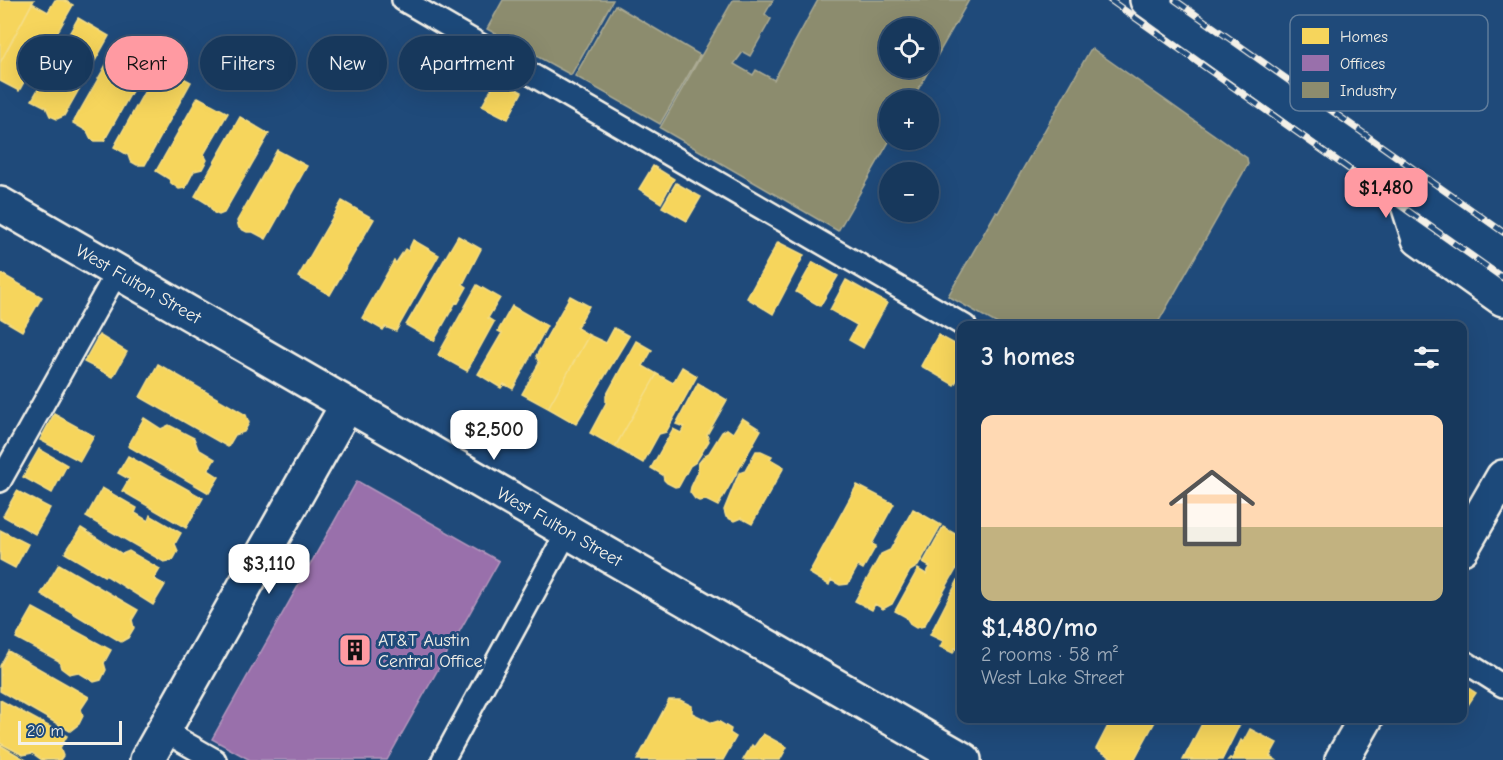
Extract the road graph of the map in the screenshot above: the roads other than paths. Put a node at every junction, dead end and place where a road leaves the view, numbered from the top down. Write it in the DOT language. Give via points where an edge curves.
graph roads {
  1 [pos="403,0"];
  2 [pos="1147,0"];
  3 [pos="1290,103"];
  4 [pos="1301,111"];
  5 [pos="1401,183"];
  6 [pos="0,204"];
  7 [pos="1503,256"];
  8 [pos="117,272"];
  9 [pos="1503,299"];
  10 [pos="957,321"];
  11 [pos="347,405"];
  12 [pos="1503,477"];
  13 [pos="0,481"];
  14 [pos="567,532"];
  15 [pos="1467,539"];
  16 [pos="1467,663"];
  17 [pos="1503,686"];
  18 [pos="1363,723"];
  19 [pos="164,731"];
  20 [pos="147,760"];
  21 [pos="215,760"];
  22 [pos="443,760"];
  23 [pos="964,760"];
  24 [pos="1342,760"];
  1 -- 10 [label="lane"];
  2 -- 3 [label="street"];
  4 -- 5 [label="street"];
  5 -- 7 [label="street"];
  5 -- 9 [label="street" via="1419,239"];
  6 -- 8 [label="street, West Fulton Street"];
  8 -- 11 [label="street, West Fulton Street"];
  8 -- 13 [label="lane"];
  11 -- 14 [label="street, West Fulton Street"];
  11 -- 19 [label="street"];
  12 -- 15 [label="street"];
  14 -- 22 [label="lane"];
  14 -- 23 [label="street, West Fulton Street"];
  16 -- 17 [label="lane"];
  18 -- 24 [label="street"];
  19 -- 20 [label="street"];
  19 -- 21 [label="lane"];
}
